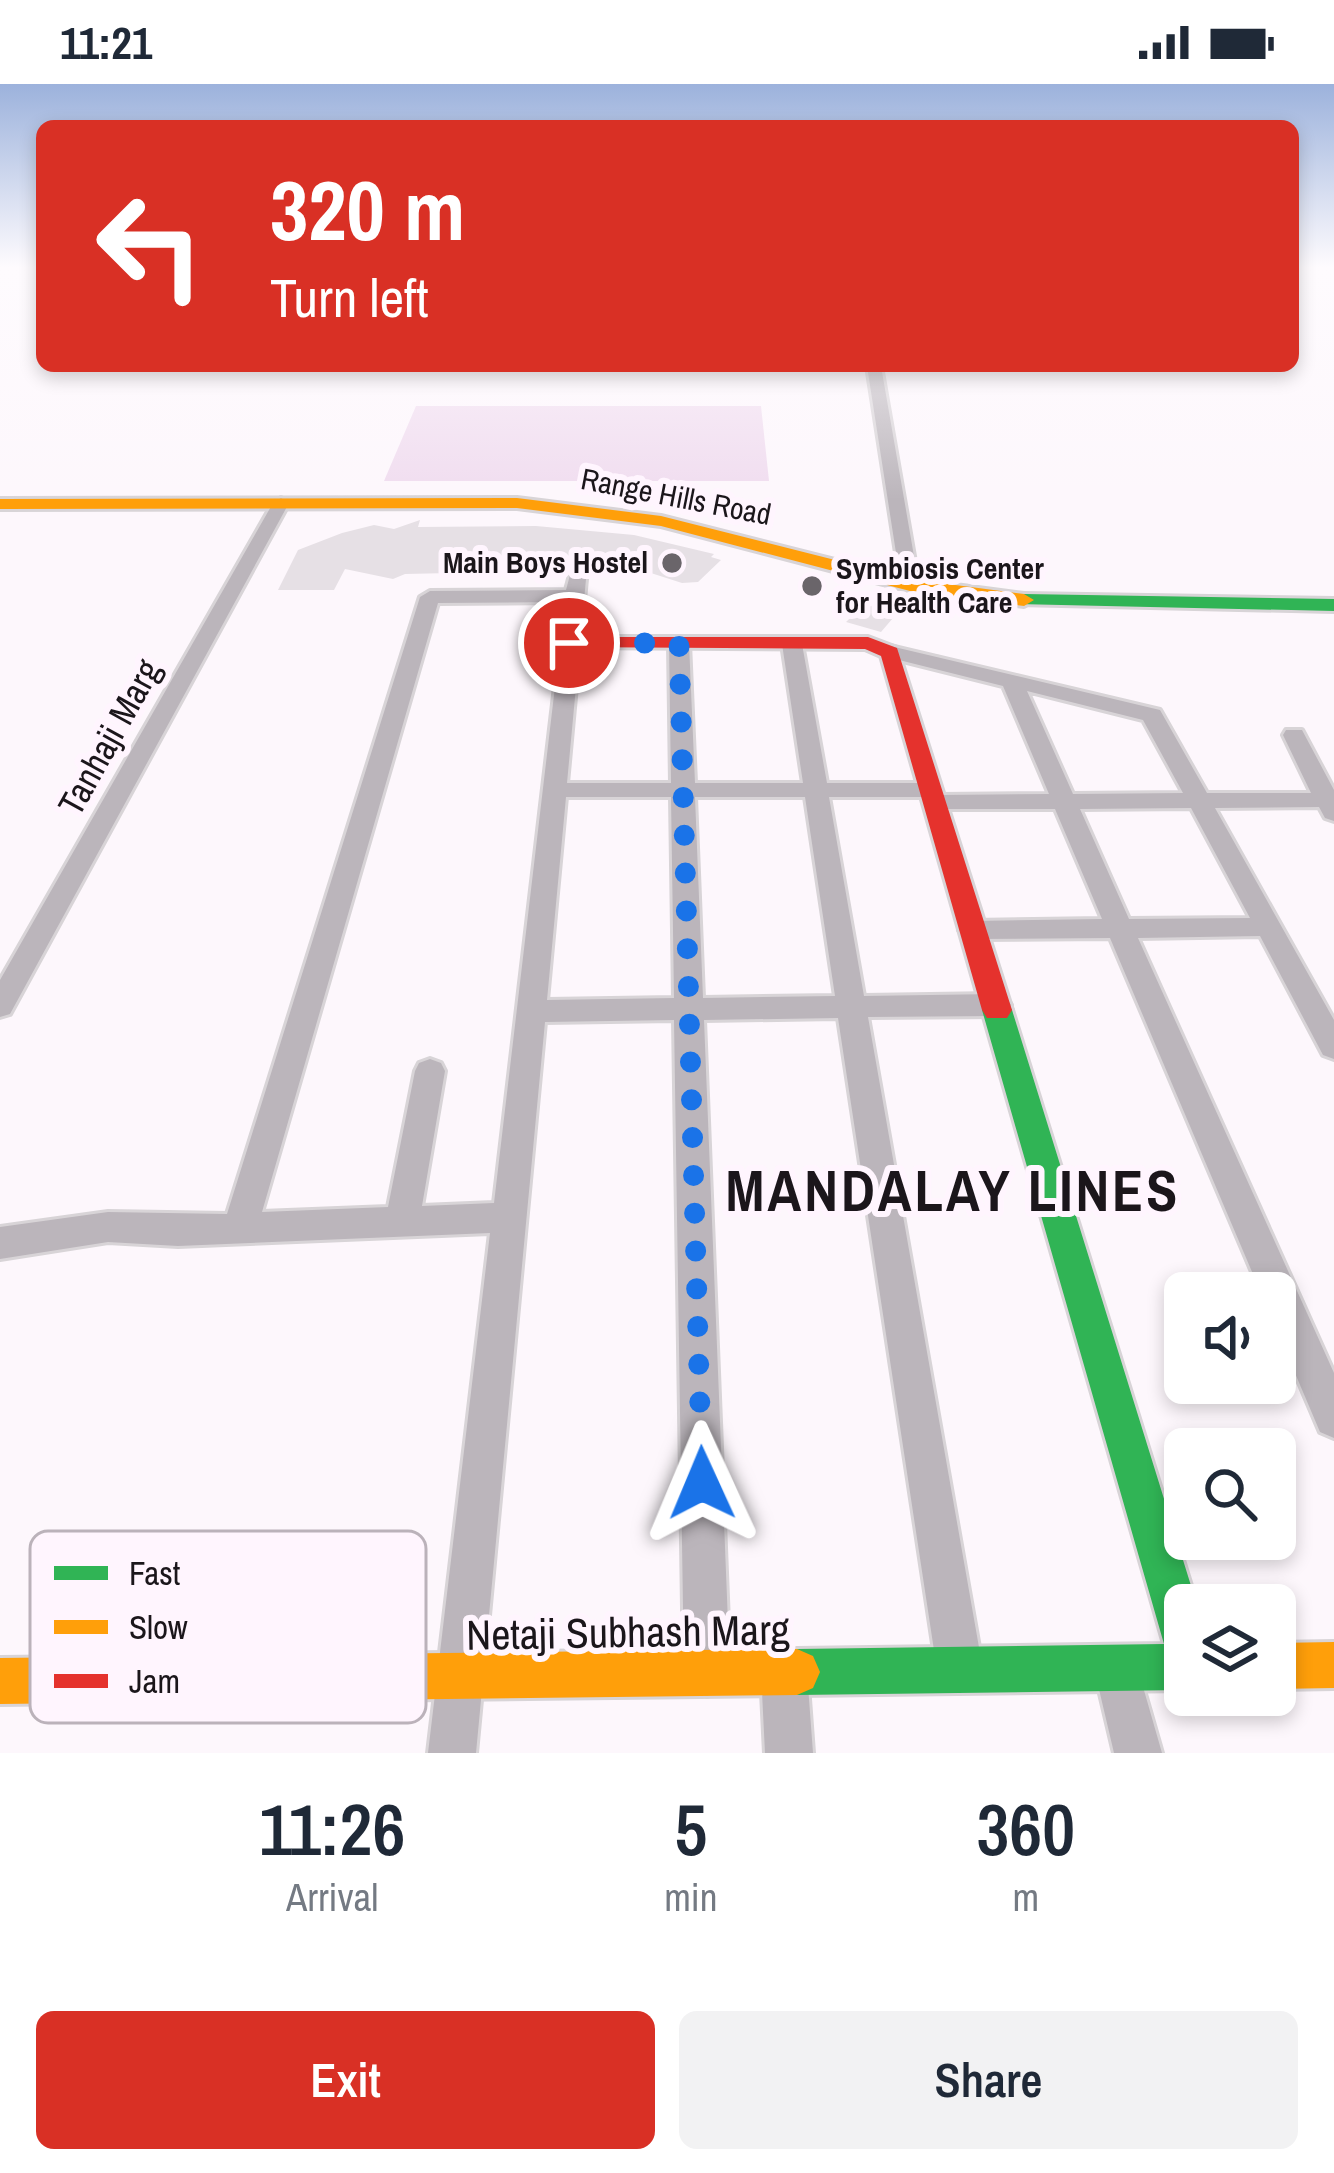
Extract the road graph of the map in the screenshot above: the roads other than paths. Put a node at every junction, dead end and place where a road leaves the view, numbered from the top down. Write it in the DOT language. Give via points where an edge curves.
graph roads {
  1 [pos="875,372"];
  2 [pos="281,502"];
  3 [pos="0,504"];
  4 [pos="910,584"];
  5 [pos="1334,605"];
  6 [pos="569,643"];
  7 [pos="679,643"];
  8 [pos="792,644"];
  9 [pos="890,652"];
  10 [pos="1013,683"];
  11 [pos="1294,735"];
  12 [pos="554,790"];
  13 [pos="683,790"];
  14 [pos="816,790"];
  15 [pos="933,796"];
  16 [pos="1067,802"];
  17 [pos="1202,802"];
  18 [pos="1330,807"];
  19 [pos="1268,927"];
  20 [pos="1122,928"];
  21 [pos="974,930"];
  22 [pos="995,1005"];
  23 [pos="0,1006"];
  24 [pos="852,1007"];
  25 [pos="689,1010"];
  26 [pos="531,1011"];
  27 [pos="1334,1047"];
  28 [pos="430,1071"];
  29 [pos="509,1217"];
  30 [pos="402,1222"];
  31 [pos="240,1228"];
  32 [pos="0,1243"];
  33 [pos="1334,1418"];
  34 [pos="1168,1584"];
  35 [pos="1334,1665"];
  36 [pos="1296,1666"];
  37 [pos="1164,1667"];
  38 [pos="1117,1668"];
  39 [pos="960,1670"];
  40 [pos="707,1672"];
  41 [pos="784,1672"];
  42 [pos="426,1676"];
  43 [pos="460,1676"];
  44 [pos="0,1681"];
  45 [pos="30,1681"];
  46 [pos="452,1753"];
  47 [pos="789,1753"];
  48 [pos="1138,1753"];
  1 -- 4 [label="street"];
  2 -- 3 [label="street, Range Hills Road"];
  2 -- 4 [label="street, Range Hills Road" via="591,510"];
  2 -- 23 [label="street, Tanhaji Marg"];
  4 -- 5 [label="street, Range Hills Road" via="1040,602"];
  6 -- 7 [label="street"];
  6 -- 12 [label="street"];
  6 -- 31 [label="street" via="576,587 430,597"];
  7 -- 8 [label="street"];
  7 -- 13 [label="street"];
  8 -- 9 [label="street" via="868,643"];
  8 -- 14 [label="street"];
  9 -- 10 [label="street"];
  9 -- 15 [label="street"];
  10 -- 16 [label="street"];
  10 -- 17 [label="street" via="1153,716"];
  11 -- 18 [label="street"];
  12 -- 13 [label="street"];
  12 -- 26 [label="street"];
  13 -- 14 [label="street"];
  13 -- 25 [label="street"];
  14 -- 15 [label="street"];
  14 -- 24 [label="street"];
  15 -- 16 [label="street"];
  15 -- 21 [label="street"];
  16 -- 17 [label="street"];
  16 -- 20 [label="street"];
  17 -- 18 [label="street"];
  17 -- 19 [label="street"];
  19 -- 20 [label="street"];
  19 -- 27 [label="street"];
  20 -- 21 [label="street"];
  20 -- 33 [label="street"];
  21 -- 22 [label="street"];
  22 -- 24 [label="street"];
  22 -- 34 [label="street"];
  24 -- 25 [label="street"];
  24 -- 39 [label="street"];
  25 -- 26 [label="street"];
  25 -- 40 [label="street"];
  26 -- 29 [label="street"];
  28 -- 30 [label="street"];
  29 -- 30 [label="street"];
  29 -- 43 [label="street"];
  30 -- 31 [label="street"];
  31 -- 32 [label="street" via="109,1227"];
  35 -- 36 [label="street"];
  37 -- 38 [label="street, Netaji Subhash Marg"];
  38 -- 39 [label="street, Netaji Subhash Marg"];
  38 -- 48 [label="street"];
  39 -- 41 [label="street, Netaji Subhash Marg"];
  40 -- 41 [label="street, Netaji Subhash Marg"];
  40 -- 43 [label="street, Netaji Subhash Marg"];
  41 -- 47 [label="street"];
  42 -- 43 [label="street, Netaji Subhash Marg"];
  43 -- 46 [label="street"];
  44 -- 45 [label="street, Netaji Subhash Marg"];
}
